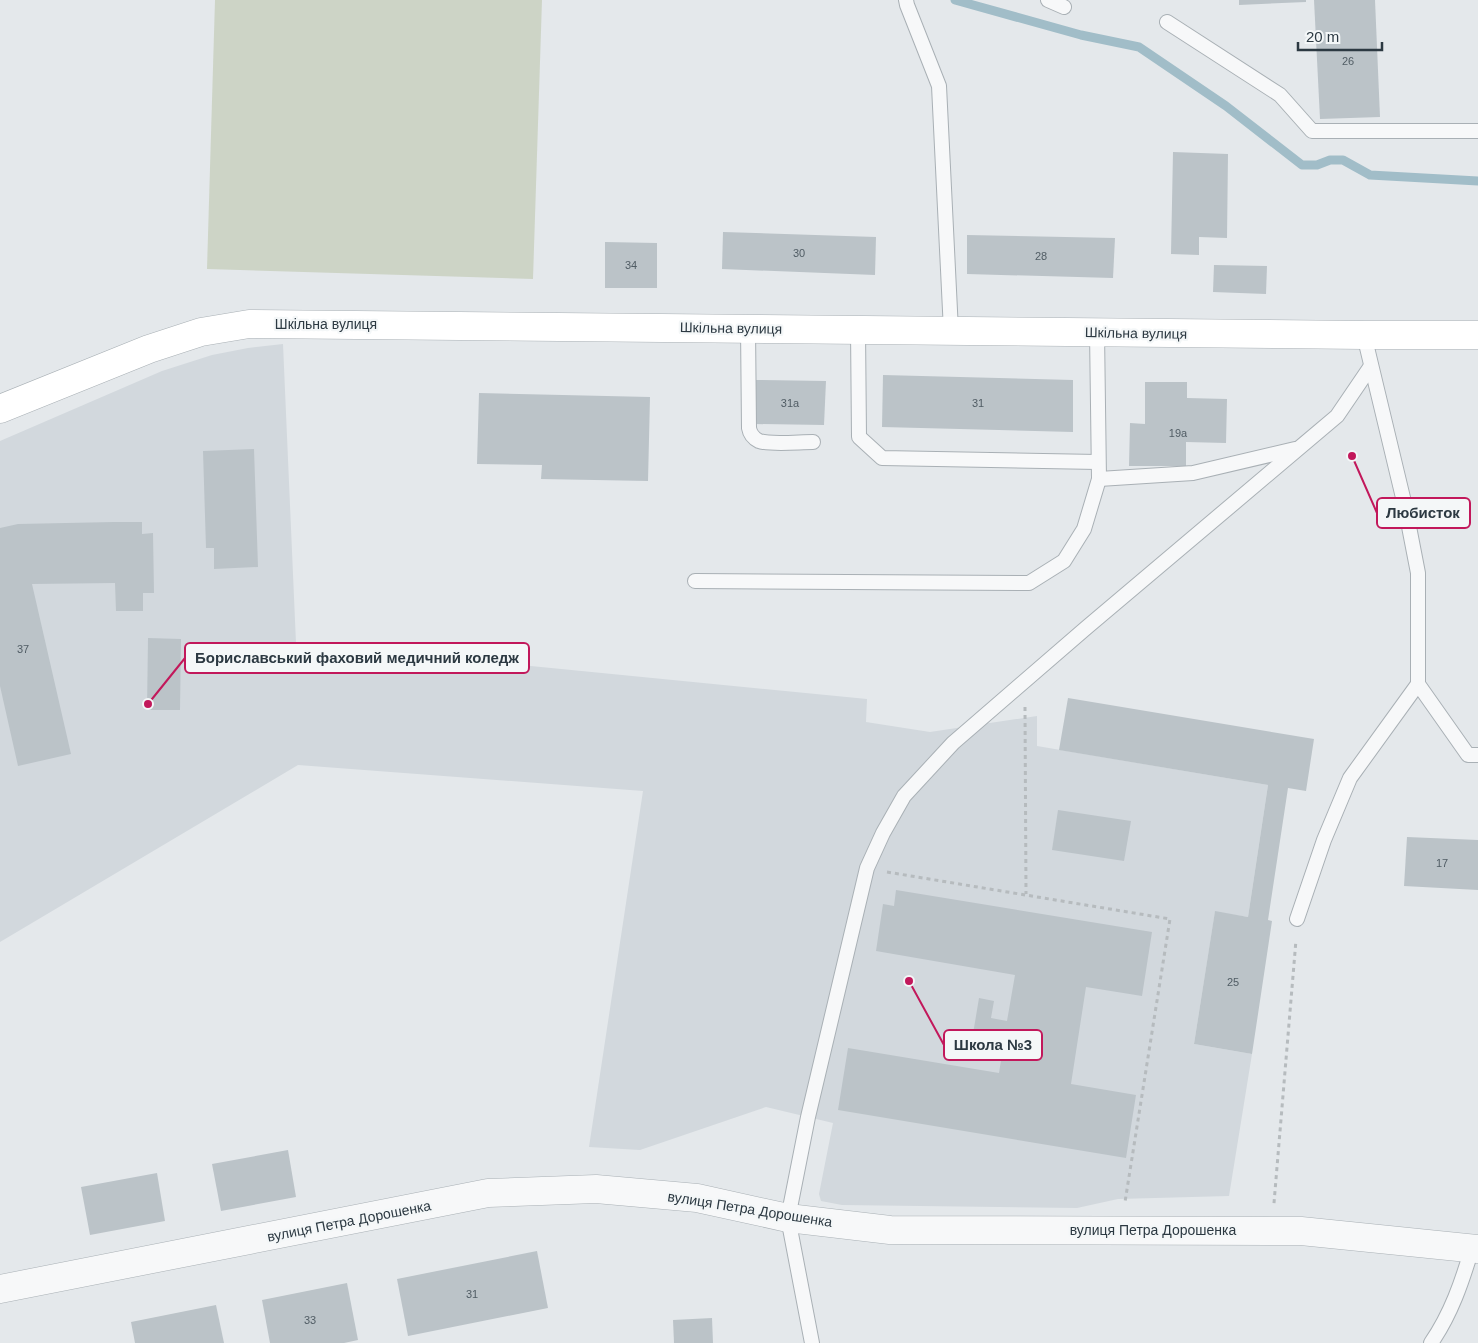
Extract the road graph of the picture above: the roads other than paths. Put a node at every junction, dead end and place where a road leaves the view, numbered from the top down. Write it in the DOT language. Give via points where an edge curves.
graph roads {
  1 [pos="906,0"];
  2 [pos="1048,0"];
  3 [pos="1064,7"];
  4 [pos="1167,22"];
  5 [pos="1478,131"];
  6 [pos="748,328"];
  7 [pos="858,330"];
  8 [pos="951,331"];
  9 [pos="1097,332"];
  10 [pos="1364,335"];
  11 [pos="1478,336"];
  12 [pos="1372,366"];
  13 [pos="0,409"];
  14 [pos="813,442"];
  15 [pos="1299,448"];
  16 [pos="1098,462"];
  17 [pos="1099,478"];
  18 [pos="695,582"];
  19 [pos="1418,684"];
  20 [pos="1478,755"];
  21 [pos="1298,919"];
  22 [pos="788,1218"];
  23 [pos="1475,1248"];
  24 [pos="0,1288"];
  25 [pos="812,1343"];
  26 [pos="1431,1343"];
  1 -- 8 [label="lane" via="939,86"];
  2 -- 3 [label="lane"];
  4 -- 5 [label="lane" via="1280,95 1312,131"];
  6 -- 7 [label="street, Шкільна вулиця"];
  6 -- 13 [label="street, Шкільна вулиця" via="249,324 201,332 149,349"];
  6 -- 14 [label="lane" via="750,433 760,441"];
  7 -- 8 [label="street, Шкільна вулиця"];
  7 -- 16 [label="lane" via="859,437 882,458"];
  8 -- 9 [label="street, Шкільна вулиця"];
  9 -- 10 [label="street, Шкільна вулиця"];
  9 -- 16 [label="lane"];
  10 -- 11 [label="street, Шкільна вулиця"];
  10 -- 12 [label="lane"];
  12 -- 15 [label="lane" via="1337,416"];
  12 -- 19 [label="lane" via="1406,506 1418,573"];
  15 -- 17 [label="lane" via="1193,473"];
  15 -- 22 [label="lane" via="953,743 904,796 867,868 808,1117"];
  16 -- 17 [label="lane"];
  17 -- 18 [label="lane" via="1084,529 1064,561 1029,583"];
  19 -- 20 [label="lane" via="1468,755"];
  19 -- 21 [label="lane" via="1350,778 1324,840"];
  22 -- 23 [label="street, вулиця Петра Дорошенка" via="890,1230 1301,1231"];
  22 -- 24 [label="street, вулиця Петра Дорошенка" via="697,1198 596,1189 488,1194"];
  22 -- 25 [label="lane"];
  23 -- 26 [label="lane" via="1442,1326"];
}
